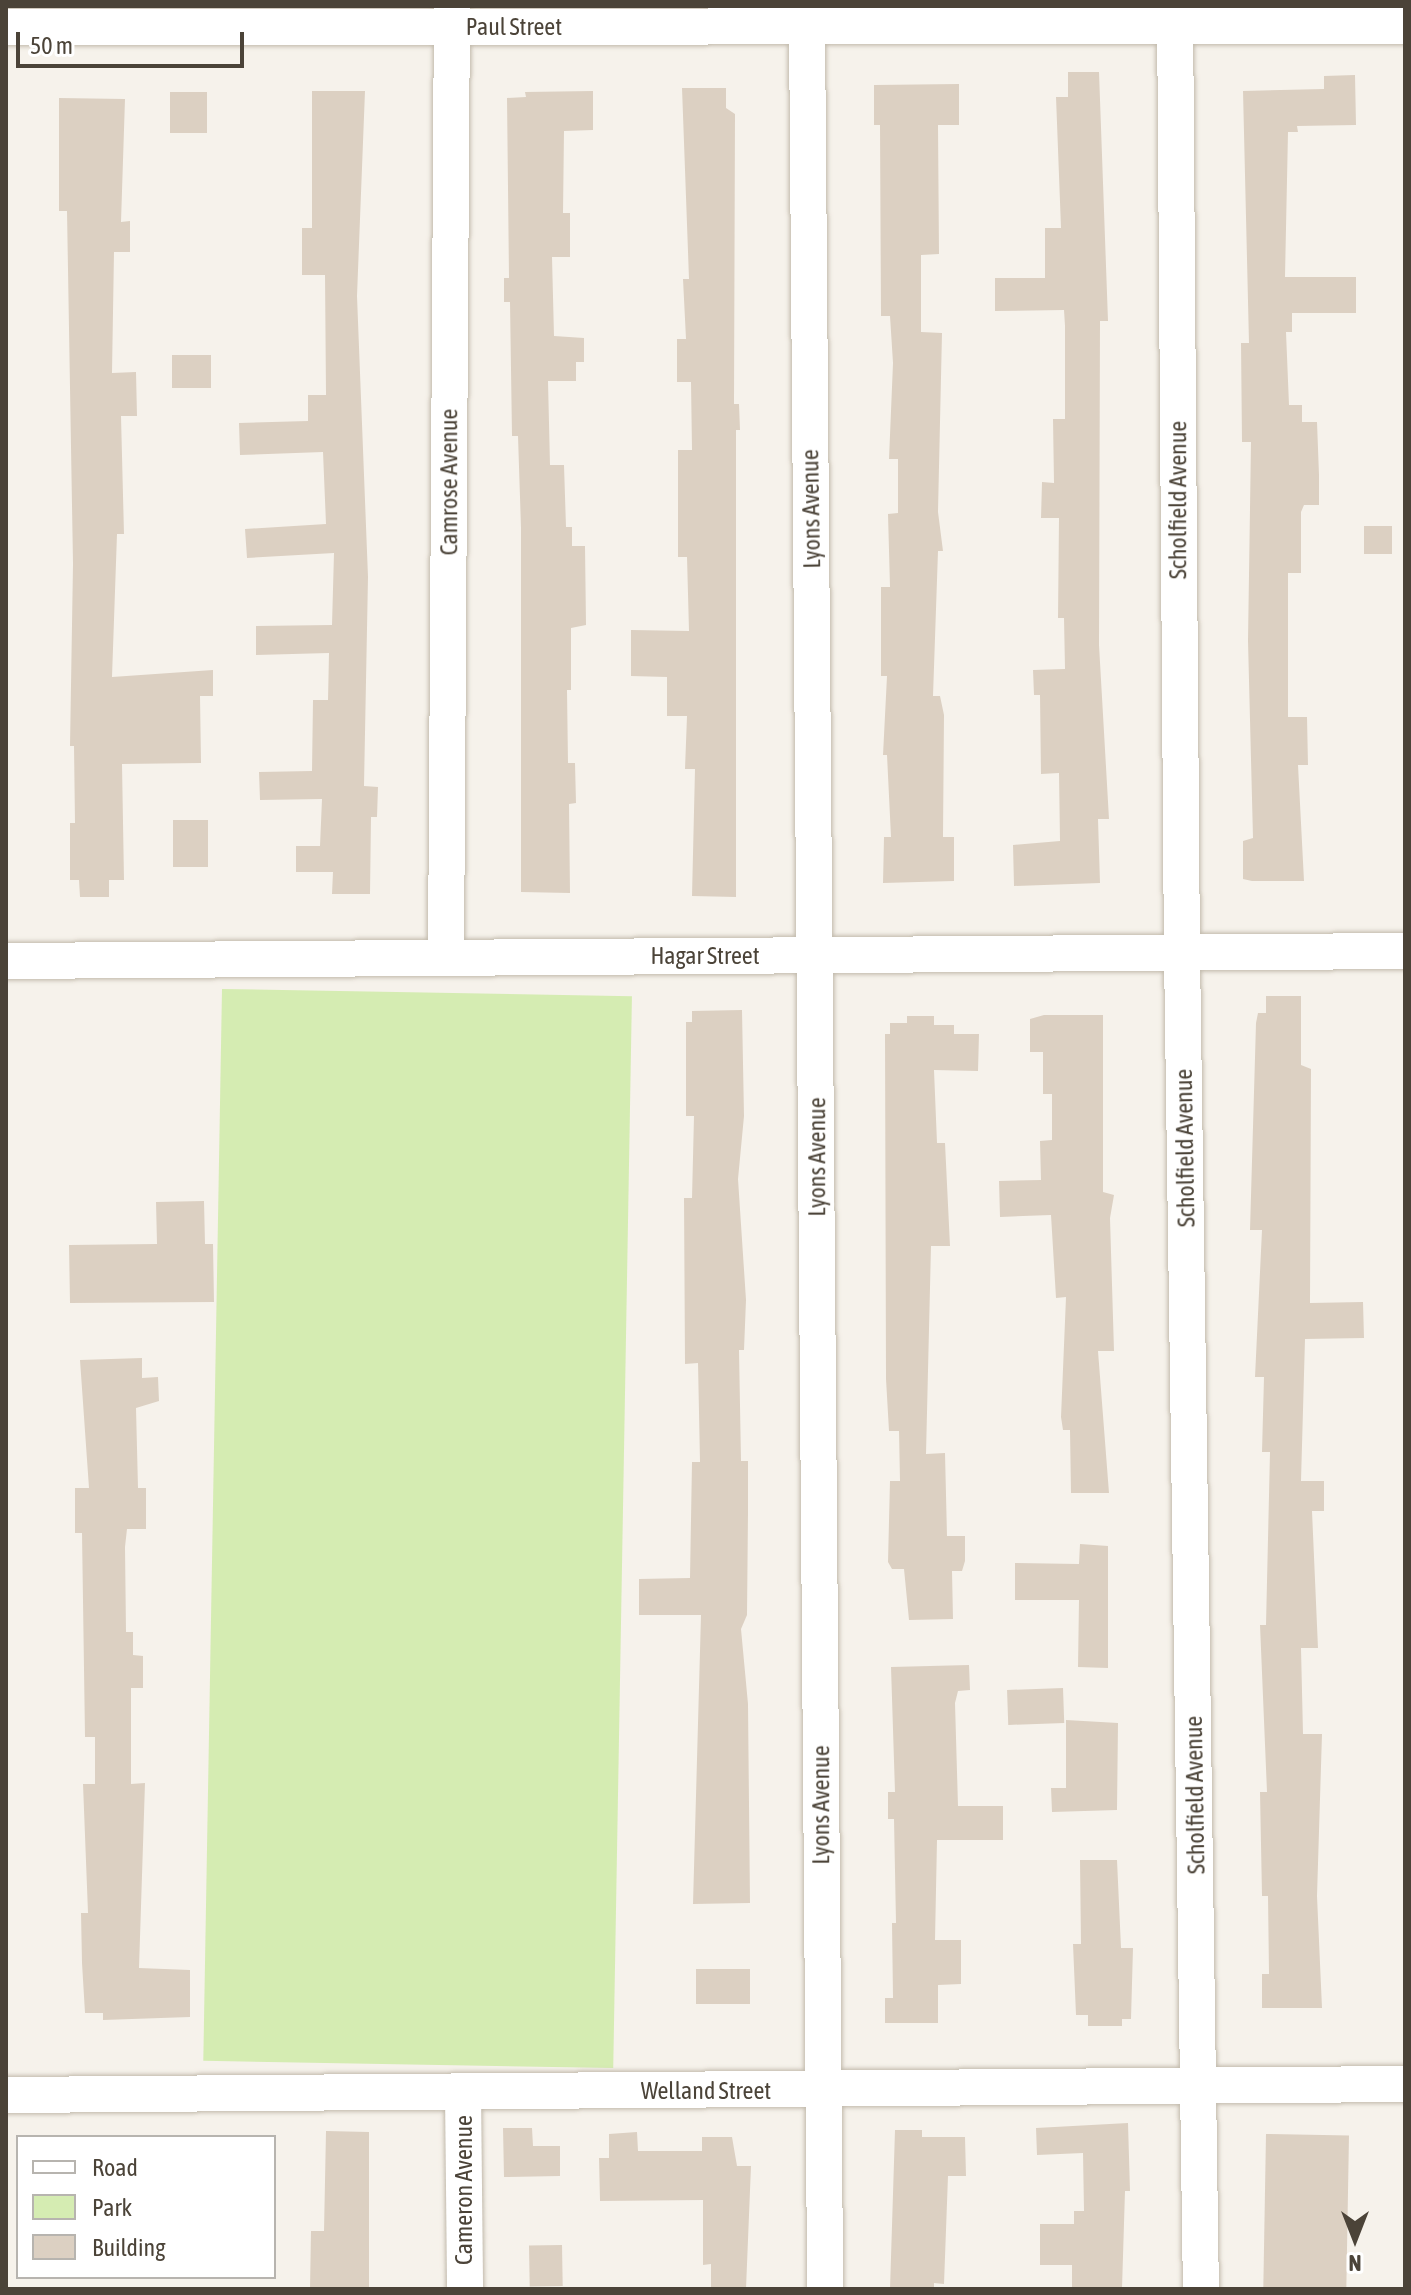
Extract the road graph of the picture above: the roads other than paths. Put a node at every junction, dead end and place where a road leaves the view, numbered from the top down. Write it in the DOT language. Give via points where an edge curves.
graph roads {
  1 [pos="1175,15"];
  2 [pos="452,17"];
  3 [pos="807,26"];
  4 [pos="1405,26"];
  5 [pos="6,27"];
  6 [pos="1405,951"];
  7 [pos="1182,952"];
  8 [pos="815,955"];
  9 [pos="446,957"];
  10 [pos="6,961"];
  11 [pos="1200,2084"];
  12 [pos="1405,2084"];
  13 [pos="822,2090"];
  14 [pos="463,2092"];
  15 [pos="6,2095"];
  16 [pos="465,2289"];
  17 [pos="825,2289"];
  18 [pos="1201,2289"];
  1 -- 3 [label="street, Paul Street"];
  1 -- 4 [label="street, Paul Street"];
  1 -- 7 [label="street, Scholfield Avenue"];
  2 -- 3 [label="street, Paul Street"];
  2 -- 5 [label="street, Paul Street"];
  2 -- 9 [label="street, Camrose Avenue"];
  3 -- 8 [label="street, Lyons Avenue"];
  6 -- 7 [label="street, Hagar Street"];
  7 -- 8 [label="street, Hagar Street"];
  7 -- 11 [label="street, Scholfield Avenue"];
  8 -- 9 [label="street, Hagar Street"];
  8 -- 13 [label="street, Lyons Avenue"];
  9 -- 10 [label="street, Hagar Street"];
  11 -- 12 [label="street, Welland Street"];
  11 -- 13 [label="street, Welland Street"];
  11 -- 18 [label="street, Scholfield Avenue"];
  13 -- 14 [label="street, Welland Street"];
  13 -- 17 [label="street, Lyons Avenue"];
  14 -- 15 [label="street, Welland Street"];
  14 -- 16 [label="street, Cameron Avenue"];
}
